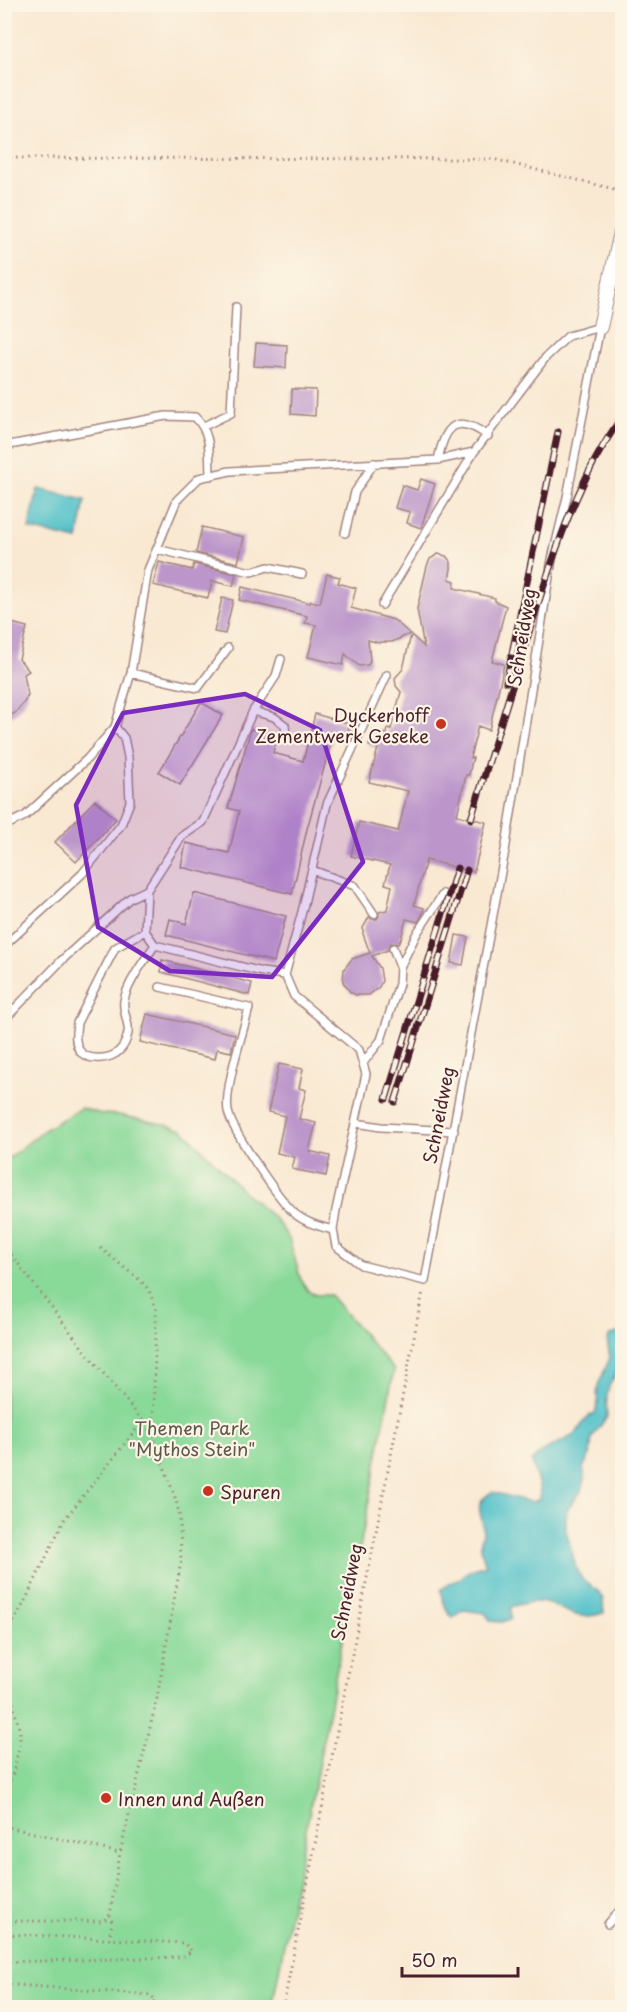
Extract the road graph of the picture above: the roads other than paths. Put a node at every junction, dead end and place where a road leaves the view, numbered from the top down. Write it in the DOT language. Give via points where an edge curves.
graph roads {
  1 [pos="622,228"];
  2 [pos="236,307"];
  3 [pos="600,327"];
  4 [pos="204,426"];
  5 [pos="488,436"];
  6 [pos="4,446"];
  7 [pos="474,452"];
  8 [pos="438,460"];
  9 [pos="374,463"];
  10 [pos="210,476"];
  11 [pos="345,533"];
  12 [pos="157,549"];
  13 [pos="302,574"];
  14 [pos="382,605"];
  15 [pos="228,648"];
  16 [pos="281,659"];
  17 [pos="131,673"];
  18 [pos="387,675"];
  19 [pos="253,711"];
  20 [pos="115,727"];
  21 [pos="286,735"];
  22 [pos="4,826"];
  23 [pos="312,870"];
  24 [pos="147,890"];
  25 [pos="443,894"];
  26 [pos="374,914"];
  27 [pos="146,931"];
  28 [pos="155,945"];
  29 [pos="4,946"];
  30 [pos="393,948"];
  31 [pos="400,967"];
  32 [pos="285,975"];
  33 [pos="160,987"];
  34 [pos="4,1020"];
  35 [pos="363,1064"];
  36 [pos="356,1123"];
  37 [pos="454,1131"];
  38 [pos="333,1230"];
  39 [pos="622,1908"];
  40 [pos="608,1924"];
  1 -- 3 [label="street, Schneidweg"];
  2 -- 4 [label="lane" via="231,413"];
  3 -- 5 [label="lane" via="568,336 546,357"];
  3 -- 37 [label="lane, Schneidweg" via="552,559"];
  4 -- 6 [label="lane" via="195,417 166,416"];
  4 -- 10 [label="lane"];
  5 -- 7 [label="lane"];
  5 -- 8 [label="lane" via="472,425 450,428 442,440"];
  7 -- 8 [label="lane"];
  7 -- 14 [label="lane"];
  8 -- 9 [label="lane"];
  9 -- 10 [label="lane" via="230,471"];
  9 -- 11 [label="lane" via="355,492"];
  10 -- 12 [label="lane" via="199,478 177,500"];
  12 -- 13 [label="lane" via="251,572 268,567"];
  12 -- 17 [label="lane" via="148,570"];
  15 -- 17 [label="lane" via="198,688"];
  16 -- 19 [label="lane" via="276,676"];
  17 -- 20 [label="lane"];
  18 -- 23 [label="lane" via="327,804"];
  19 -- 21 [label="lane" via="274,717 285,725"];
  19 -- 24 [label="lane" via="203,822 182,836"];
  20 -- 22 [label="lane" via="87,759 25,816"];
  20 -- 29 [label="lane" via="124,738 128,757 130,802 121,825 82,874"];
  23 -- 26 [label="lane" via="355,886"];
  23 -- 32 [label="lane"];
  24 -- 27 [label="lane"];
  24 -- 34 [label="lane" via="130,898"];
  25 -- 31 [label="lane"];
  27 -- 28 [label="lane"];
  27 -- 28 [label="lane" via="115,948 77,1023 75,1036 82,1054 105,1058 122,1049 129,1031 124,1002 137,970"];
  28 -- 32 [label="lane"];
  30 -- 31 [label="lane"];
  31 -- 35 [label="lane" via="399,984 381,1040"];
  32 -- 35 [label="lane" via="294,996 359,1050"];
  33 -- 38 [label="lane" via="249,1008 229,1088 231,1119 237,1134 296,1214 311,1224"];
  35 -- 36 [label="lane" via="366,1074"];
  36 -- 37 [label="lane"];
  36 -- 38 [label="lane"];
  37 -- 38 [label="lane, Schneidweg" via="425,1281 361,1264 336,1246"];
  39 -- 40 [label="lane"];
}
